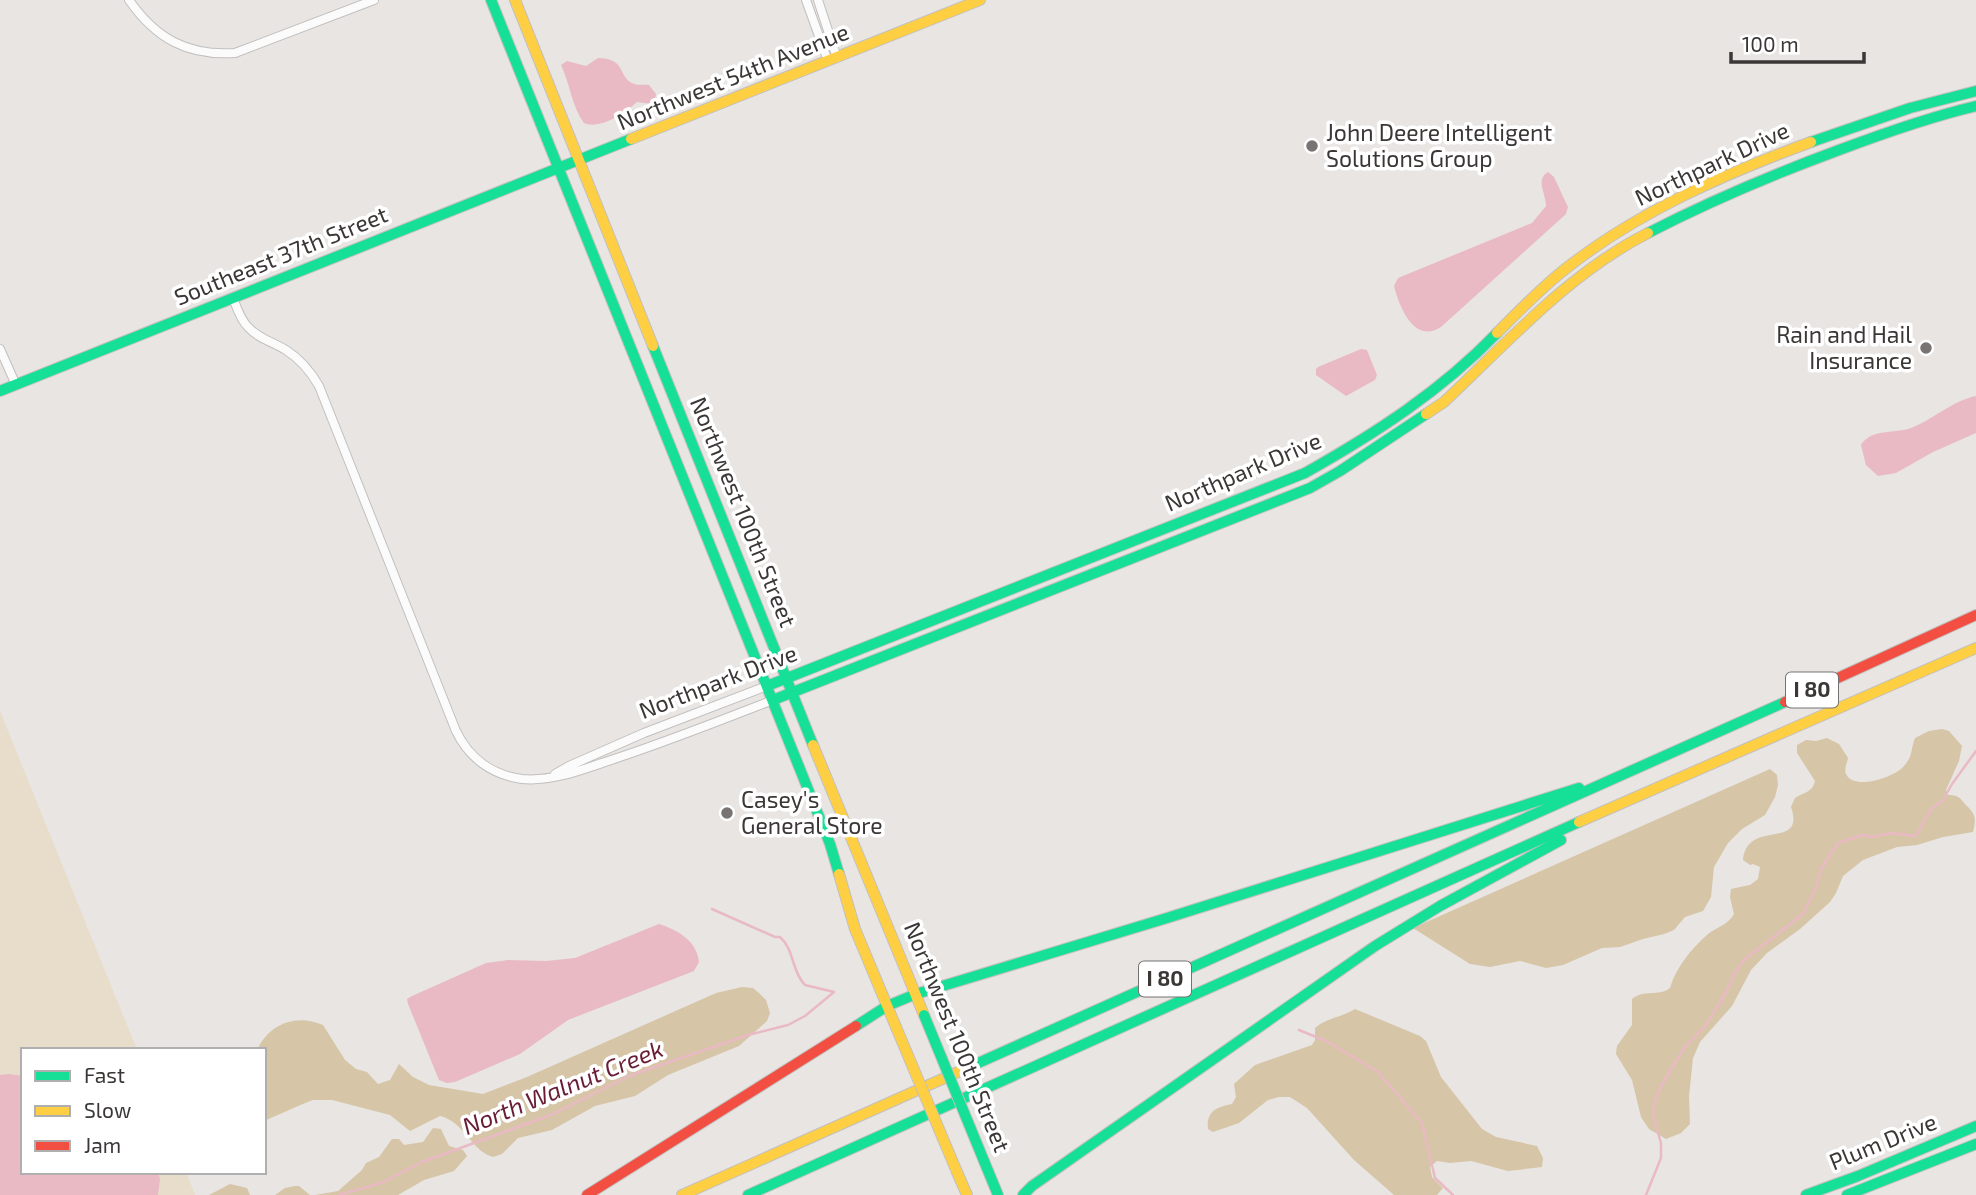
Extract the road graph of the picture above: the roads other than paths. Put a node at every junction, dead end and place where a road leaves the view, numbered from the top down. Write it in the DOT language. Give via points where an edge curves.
graph roads {
  1 [pos="129,0"];
  2 [pos="374,0"];
  3 [pos="491,0"];
  4 [pos="515,0"];
  5 [pos="806,0"];
  6 [pos="818,0"];
  7 [pos="980,0"];
  8 [pos="833,59"];
  9 [pos="1976,90"];
  10 [pos="1976,107"];
  11 [pos="579,161"];
  12 [pos="559,168"];
  13 [pos="1620,230"];
  14 [pos="1628,243"];
  15 [pos="233,298"];
  16 [pos="0,349"];
  17 [pos="16,385"];
  18 [pos="0,391"];
  19 [pos="1228,503"];
  20 [pos="1233,518"];
  21 [pos="993,595"];
  22 [pos="999,610"];
  23 [pos="1976,615"];
  24 [pos="1976,648"];
  25 [pos="787,678"];
  26 [pos="767,686"];
  27 [pos="793,693"];
  28 [pos="773,700"];
  29 [pos="1648,765"];
  30 [pos="552,776"];
  31 [pos="1657,787"];
  32 [pos="916,994"];
  33 [pos="887,1006"];
  34 [pos="1976,1126"];
  35 [pos="1976,1144"];
  36 [pos="587,1195"];
  37 [pos="681,1195"];
  38 [pos="748,1195"];
  39 [pos="967,1195"];
  40 [pos="998,1195"];
  41 [pos="1023,1195"];
  42 [pos="1806,1195"];
  43 [pos="1847,1195"];
  1 -- 2 [label="street" via="162,36 216,54 235,53"];
  3 -- 12 [label="main road, Northwest 100th Street"];
  4 -- 11 [label="main road, Northwest 100th Street"];
  5 -- 8 [label="street"];
  6 -- 8 [label="street"];
  7 -- 8 [label="main road, Northwest 54th Avenue"];
  8 -- 11 [label="main road, Northwest 54th Avenue"];
  9 -- 13 [label="main road, Northpark Drive" via="1786,151"];
  10 -- 14 [label="main road, Northpark Drive" via="1908,124 1792,167"];
  11 -- 12 [label="main road, Southeast 37th Street"];
  11 -- 25 [label="main road, Northwest 100th Street"];
  12 -- 15 [label="main road, Southeast 37th Street"];
  12 -- 26 [label="main road, Northwest 100th Street"];
  13 -- 14 [label="street"];
  13 -- 19 [label="main road, Northpark Drive" via="1564,269 1434,392 1305,473"];
  14 -- 20 [label="main road, Northpark Drive" via="1569,284 1464,386 1423,418 1310,488"];
  15 -- 17 [label="main road, Southeast 37th Street"];
  15 -- 30 [label="street, Northpark Drive" via="249,328 295,357 319,386 461,742 498,773 524,779"];
  16 -- 17 [label="street"];
  17 -- 18 [label="main road, Southeast 37th Street"];
  19 -- 20 [label="street"];
  19 -- 21 [label="main road, Northpark Drive"];
  20 -- 22 [label="main road, Northpark Drive"];
  21 -- 22 [label="street"];
  21 -- 25 [label="main road, Northpark Drive"];
  22 -- 27 [label="main road, Northpark Drive"];
  23 -- 29 [label="main road, I 80"];
  24 -- 31 [label="main road, I 80"];
  25 -- 26 [label="main road, Northpark Drive"];
  25 -- 27 [label="main road, Northwest 100th Street"];
  26 -- 28 [label="main road, Northwest 100th Street"];
  26 -- 30 [label="street, Northpark Drive"];
  27 -- 28 [label="main road, Northpark Drive"];
  27 -- 32 [label="main road, Northwest 100th Street"];
  28 -- 30 [label="street, Northpark Drive" via="649,748"];
  28 -- 33 [label="main road, Northwest 100th Street"];
  29 -- 32 [label="main road"];
  29 -- 37 [label="main road, I 80"];
  31 -- 38 [label="main road, I 80"];
  31 -- 41 [label="main road" via="1375,946"];
  32 -- 33 [label="main road"];
  32 -- 40 [label="main road, Northwest 100th Street, bridge"];
  33 -- 36 [label="main road"];
  33 -- 39 [label="main road, Northwest 100th Street, bridge"];
  34 -- 42 [label="main road, Plum Drive"];
  35 -- 43 [label="main road, Plum Drive"];
}
